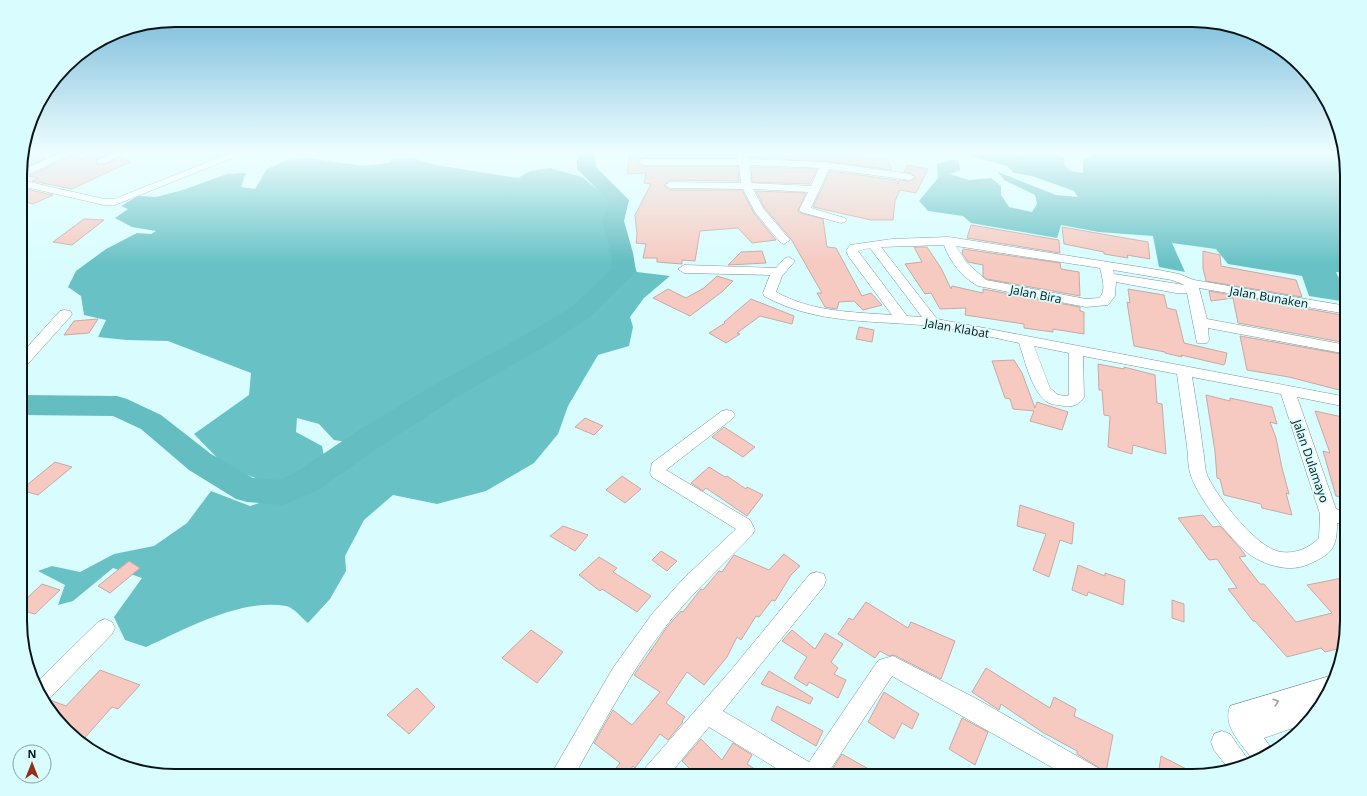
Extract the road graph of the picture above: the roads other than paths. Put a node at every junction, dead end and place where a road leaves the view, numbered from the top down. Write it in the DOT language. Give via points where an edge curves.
graph roads {
  1 [pos="44,189"];
  2 [pos="148,189"];
  3 [pos="747,189"];
  4 [pos="814,189"];
  5 [pos="841,220"];
  6 [pos="784,240"];
  7 [pos="949,242"];
  8 [pos="873,244"];
  9 [pos="789,261"];
  10 [pos="684,269"];
  11 [pos="1106,271"];
  12 [pos="780,272"];
  13 [pos="1192,286"];
  14 [pos="1340,309"];
  15 [pos="65,314"];
  16 [pos="903,320"];
  17 [pos="933,322"];
  18 [pos="1200,322"];
  19 [pos="1026,340"];
  20 [pos="1202,340"];
  21 [pos="1340,349"];
  22 [pos="1076,350"];
  23 [pos="27,356"];
  24 [pos="1184,370"];
  25 [pos="1286,391"];
  26 [pos="1340,401"];
  27 [pos="727,415"];
  28 [pos="1329,514"];
  29 [pos="1340,516"];
  30 [pos="817,580"];
  31 [pos="105,628"];
  32 [pos="1323,689"];
  33 [pos="44,690"];
  34 [pos="1309,711"];
  35 [pos="707,714"];
  36 [pos="1242,723"];
  37 [pos="1222,742"];
  38 [pos="1262,751"];
  39 [pos="1237,762"];
  40 [pos="565,769"];
  41 [pos="659,769"];
  42 [pos="800,769"];
  43 [pos="817,769"];
  44 [pos="1077,769"];
  1 -- 2 [label="street" via="115,202"];
  3 -- 6 [label="street" via="757,210"];
  4 -- 5 [label="street" via="805,210"];
  7 -- 8 [label="street, Jalan Bunaken"];
  7 -- 11 [label="street, Jalan Bunaken"];
  7 -- 11 [label="street, Jalan Bira" via="954,253 977,281 1076,301 1099,303 1106,300 1109,296"];
  8 -- 16 [label="street, Jalan Bunaken" via="854,248 853,254"];
  8 -- 17 [label="street"];
  9 -- 12 [label="street, Jalan Klabat"];
  10 -- 12 [label="street"];
  11 -- 13 [label="street, Jalan Bunaken" via="1176,290"];
  12 -- 16 [label="street, Jalan Klabat" via="776,275 769,293 786,301 828,314"];
  13 -- 14 [label="street, Jalan Bunaken"];
  13 -- 18 [label="street"];
  15 -- 23 [label="street"];
  16 -- 17 [label="street, Jalan Klabat"];
  17 -- 19 [label="street, Jalan Klabat"];
  18 -- 20 [label="street"];
  18 -- 21 [label="street"];
  19 -- 22 [label="street, Jalan Klabat"];
  19 -- 22 [label="street" via="1044,391 1054,399 1069,402 1076,397"];
  22 -- 24 [label="street, Jalan Klabat"];
  24 -- 25 [label="street, Jalan Klabat"];
  24 -- 28 [label="street" via="1199,476 1217,507 1245,539 1262,553 1280,560 1302,559 1318,551 1328,541"];
  25 -- 26 [label="street, Jalan Klabat"];
  25 -- 28 [label="street, Jalan Dulamayo"];
  27 -- 40 [label="street" via="657,470 658,473 744,525 746,530 690,585 659,620 620,674"];
  28 -- 29 [label="street, Jalan Dulamayo"];
  30 -- 35 [label="street"];
  31 -- 33 [label="street"];
  36 -- 32 [label="street, one-way"];
  34 -- 36 [label="street"];
  35 -- 41 [label="street"];
  35 -- 42 [label="street"];
  36 -- 38 [label="street"];
  37 -- 39 [label="street"];
  43 -- 44 [label="street" via="882,672 892,666"];
}
